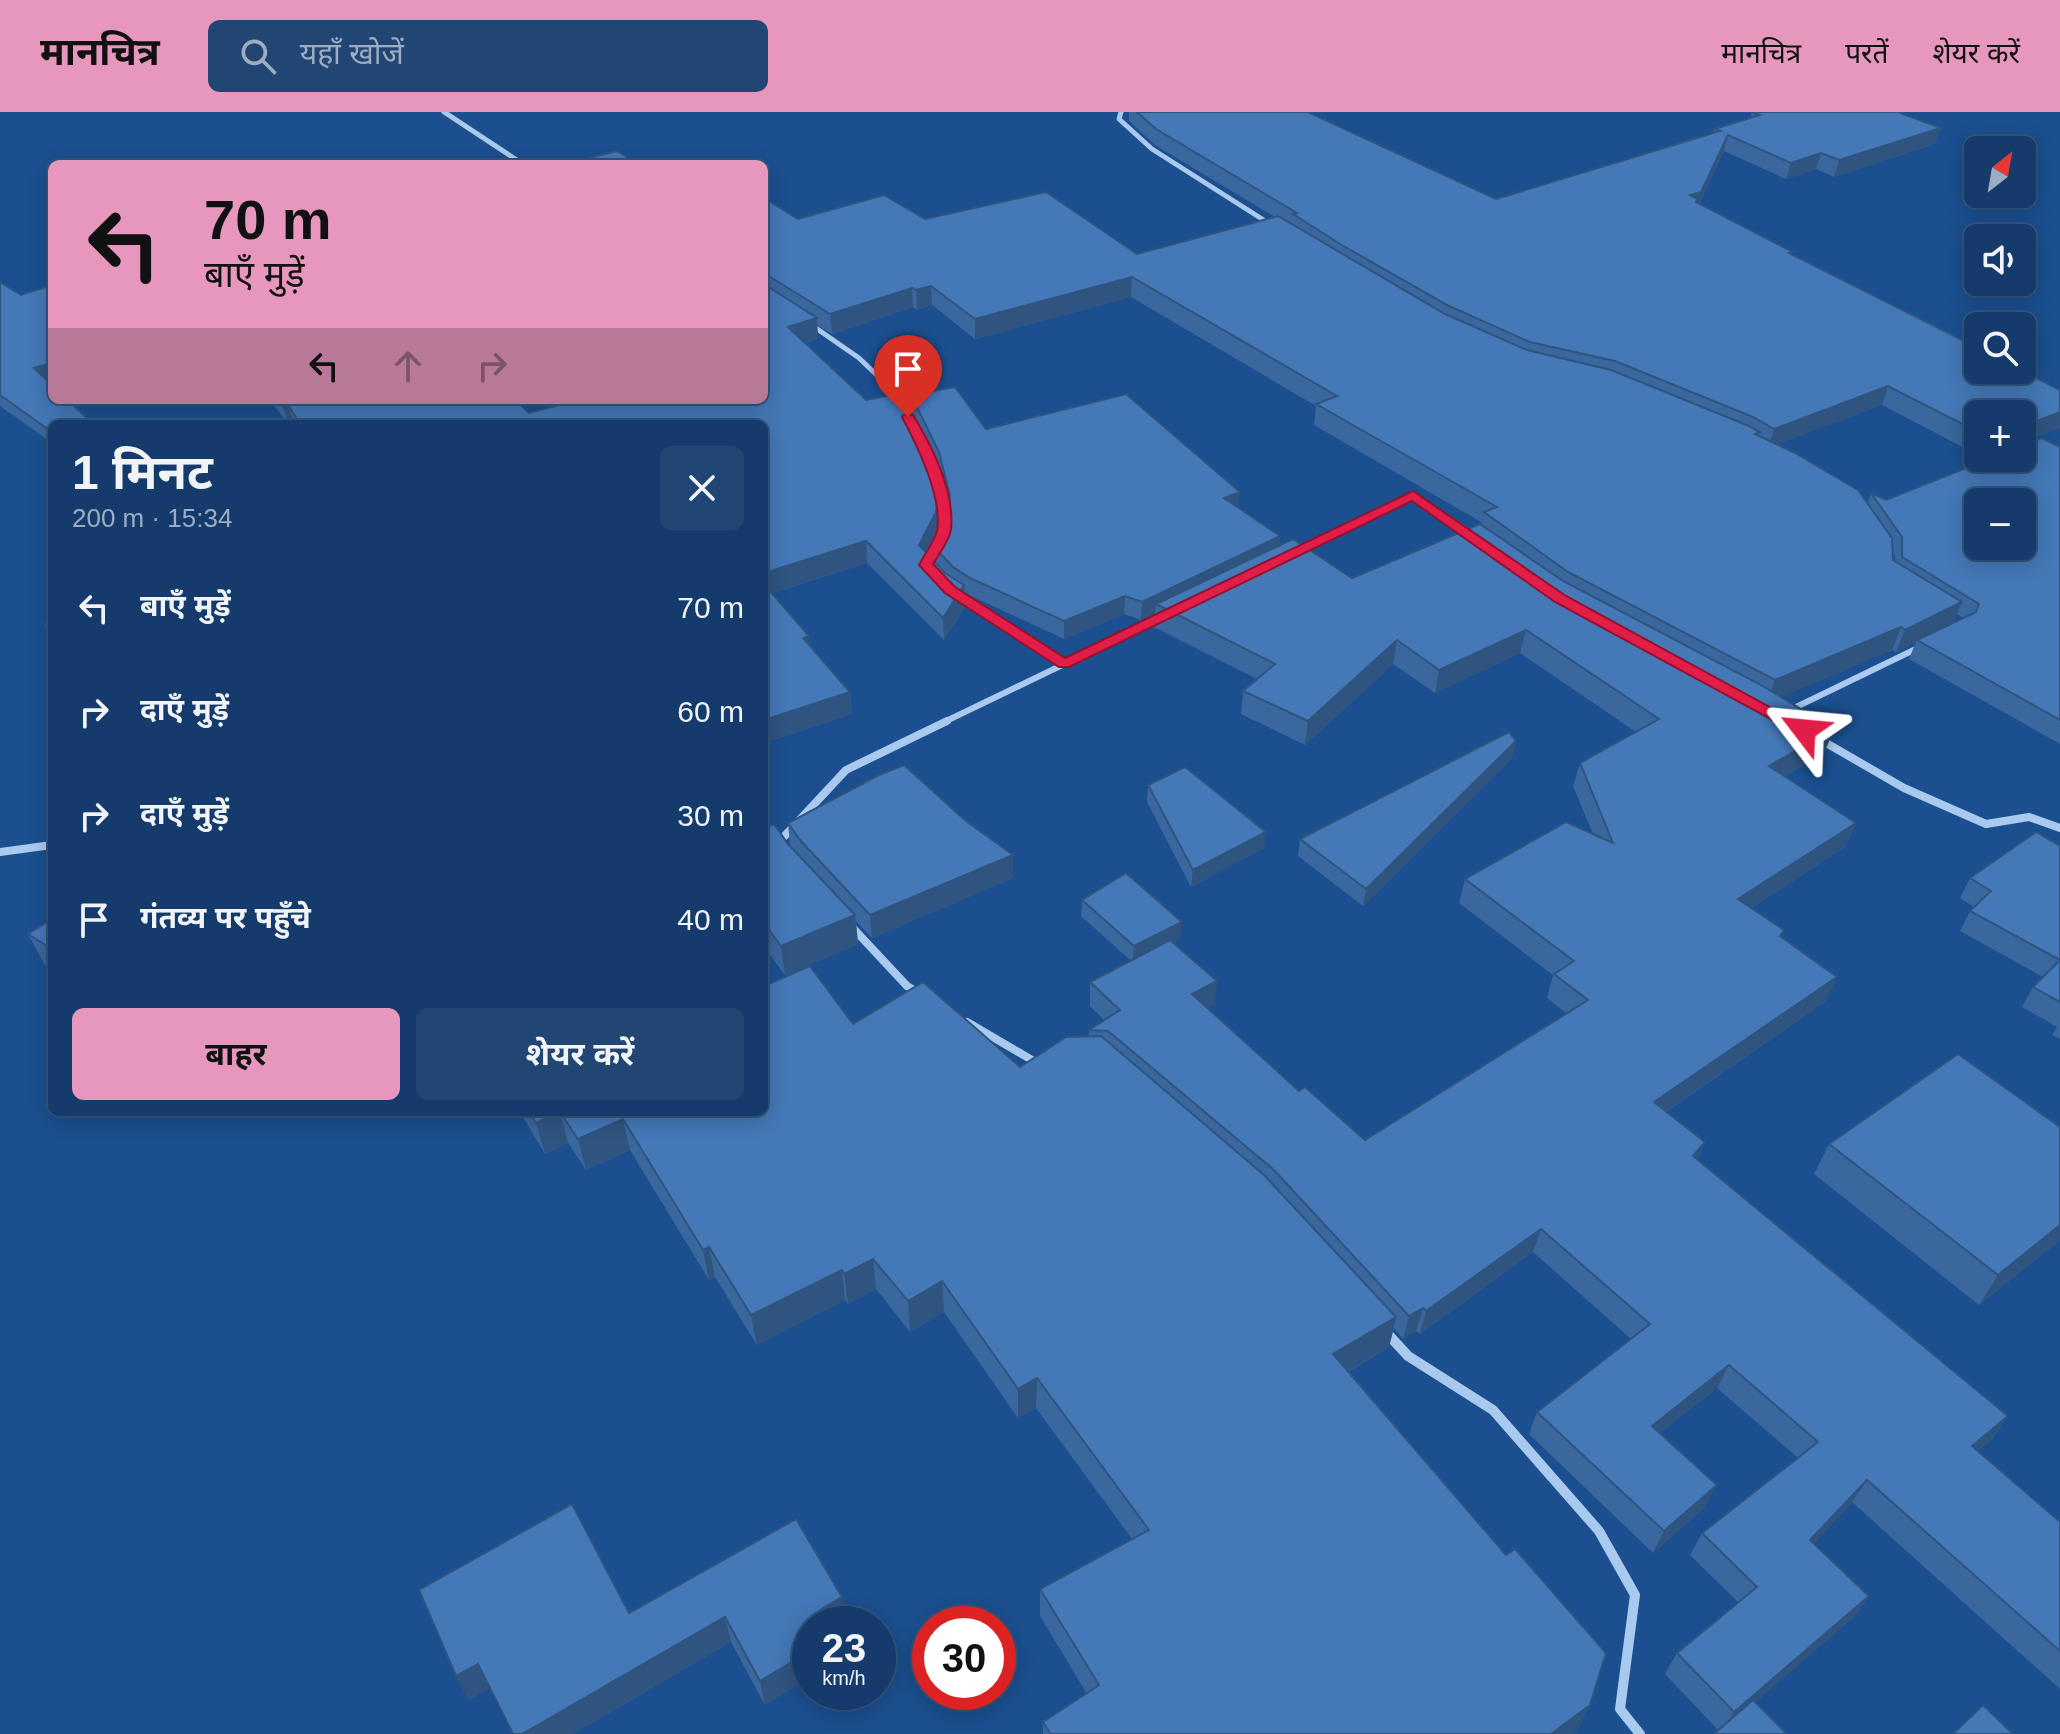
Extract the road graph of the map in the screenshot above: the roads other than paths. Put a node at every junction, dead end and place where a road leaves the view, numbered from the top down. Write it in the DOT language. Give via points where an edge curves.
graph roads {
  1 [pos="444,112"];
  2 [pos="1121,112"];
  3 [pos="517,160"];
  4 [pos="1285,234"];
  5 [pos="806,322"];
  6 [pos="901,404"];
  7 [pos="927,457"];
  8 [pos="1482,541"];
  9 [pos="1283,559"];
  10 [pos="934,573"];
  11 [pos="950,590"];
  12 [pos="1177,610"];
  13 [pos="1926,644"];
  14 [pos="1064,664"];
  15 [pos="1779,716"];
  16 [pos="1817,738"];
  17 [pos="2060,828"];
  18 [pos="779,842"];
  19 [pos="768,844"];
  20 [pos="48,846"];
  21 [pos="0,852"];
  22 [pos="788,855"];
  23 [pos="847,922"];
  24 [pos="932,1001"];
  25 [pos="957,1017"];
  26 [pos="1047,1062"];
  27 [pos="1377,1323"];
  28 [pos="1640,1734"];
  1 -- 3 [label="street"];
  2 -- 4 [label="street" via="1119,119 1152,149"];
  5 -- 6 [label="street" via="851,353"];
  7 -- 10 [label="street" via="941,496 944,532 926,565"];
  8 -- 9 [label="street" via="1413,495"];
  11 -- 14 [label="street"];
  12 -- 14 [label="street"];
  13 -- 15 [label="street"];
  14 -- 18 [label="street" via="846,770"];
  16 -- 17 [label="street" via="1904,788 1986,824 2029,817"];
  18 -- 19 [label="street"];
  18 -- 22 [label="street"];
  20 -- 21 [label="street"];
  23 -- 24 [label="street" via="907,986"];
  25 -- 26 [label="street" via="1034,1063"];
  27 -- 28 [label="street" via="1408,1356 1493,1410 1599,1531 1635,1595 1620,1709"];
}
